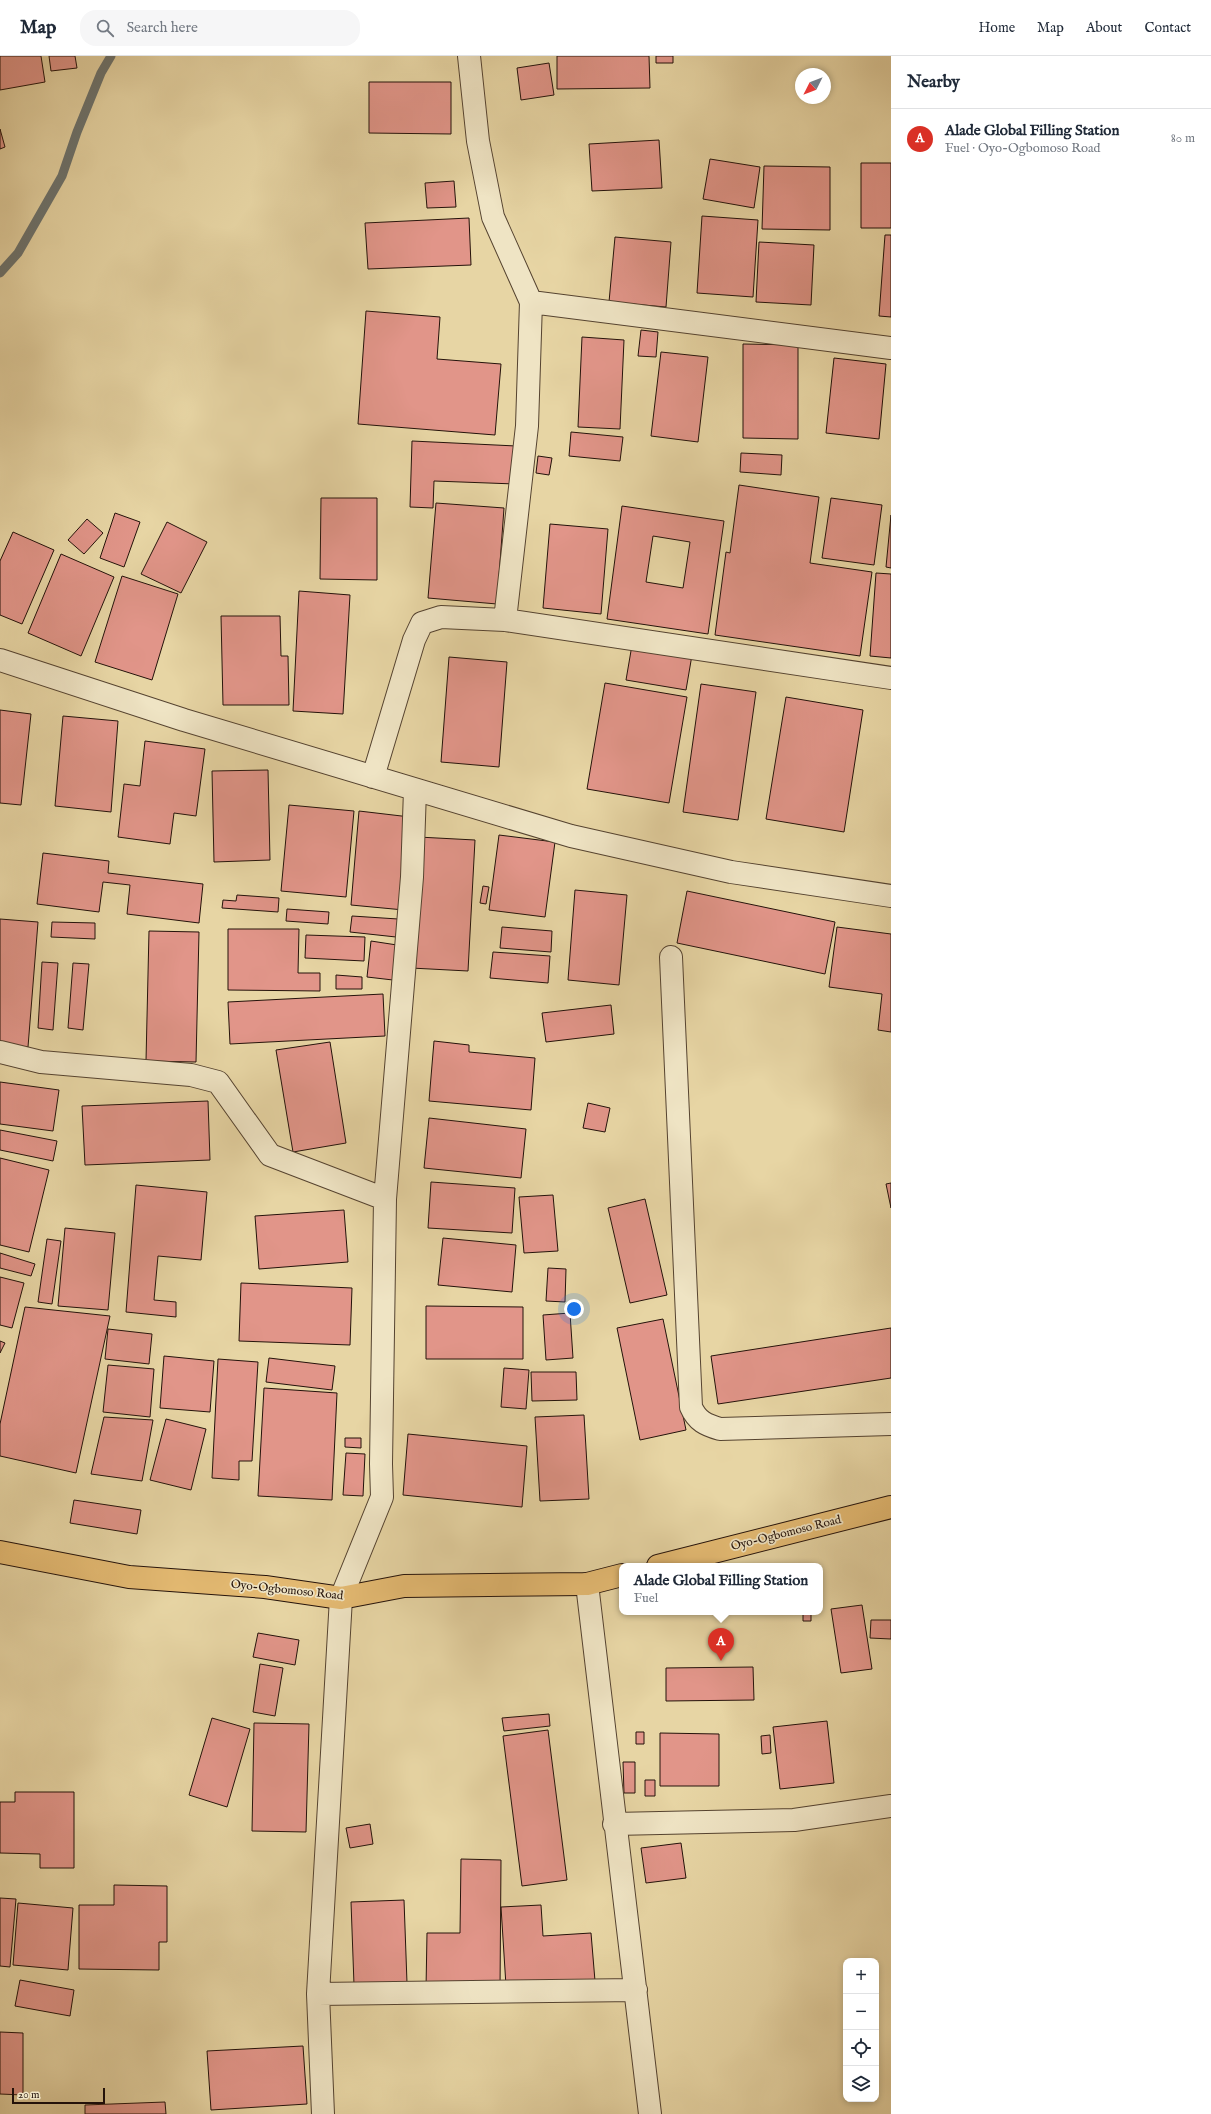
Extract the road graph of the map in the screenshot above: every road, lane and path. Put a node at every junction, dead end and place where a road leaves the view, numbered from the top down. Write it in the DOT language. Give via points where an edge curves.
graph roads {
  1 [pos="469,56"];
  2 [pos="531,302"];
  3 [pos="891,348"];
  4 [pos="505,620"];
  5 [pos="0,660"];
  6 [pos="891,678"];
  7 [pos="373,777"];
  8 [pos="415,790"];
  9 [pos="891,896"];
  10 [pos="671,957"];
  11 [pos="0,1052"];
  12 [pos="385,1199"];
  13 [pos="891,1424"];
  14 [pos="891,1507"];
  15 [pos="0,1552"];
  16 [pos="670,1563"];
  17 [pos="619,1576"];
  18 [pos="587,1584"];
  19 [pos="341,1598"];
  20 [pos="891,1806"];
  21 [pos="614,1824"];
  22 [pos="636,1990"];
  23 [pos="318,1994"];
  24 [pos="323,2114"];
  25 [pos="650,2114"];
  1 -- 2 [label="street" via="478,141 493,217"];
  2 -- 3 [label="street"];
  2 -- 4 [label="street" via="527,426"];
  4 -- 6 [label="street"];
  4 -- 7 [label="street" via="441,617 422,623 414,640"];
  5 -- 7 [label="street" via="184,720"];
  7 -- 8 [label="street"];
  8 -- 9 [label="street" via="578,838 731,872"];
  8 -- 12 [label="street" via="412,877"];
  10 -- 13 [label="street" via="691,1406 695,1416 706,1425 720,1429"];
  11 -- 12 [label="street" via="40,1062 192,1075 218,1082 270,1155"];
  12 -- 19 [label="street" via="380,1464 382,1497"];
  14 -- 16 [label="highway, Oyo-Ogbomoso Road"];
  15 -- 19 [label="highway, Oyo-Ogbomoso Road" via="129,1577 265,1587"];
  17 -- 18 [label="highway, Oyo-Ogbomoso Road"];
  18 -- 19 [label="highway, Oyo-Ogbomoso Road" via="404,1586"];
  18 -- 21 [label="street"];
  19 -- 23 [label="street"];
  20 -- 21 [label="street" via="794,1820"];
  21 -- 22 [label="street"];
  22 -- 23 [label="street"];
  22 -- 25 [label="street"];
  23 -- 24 [label="street"];
}
